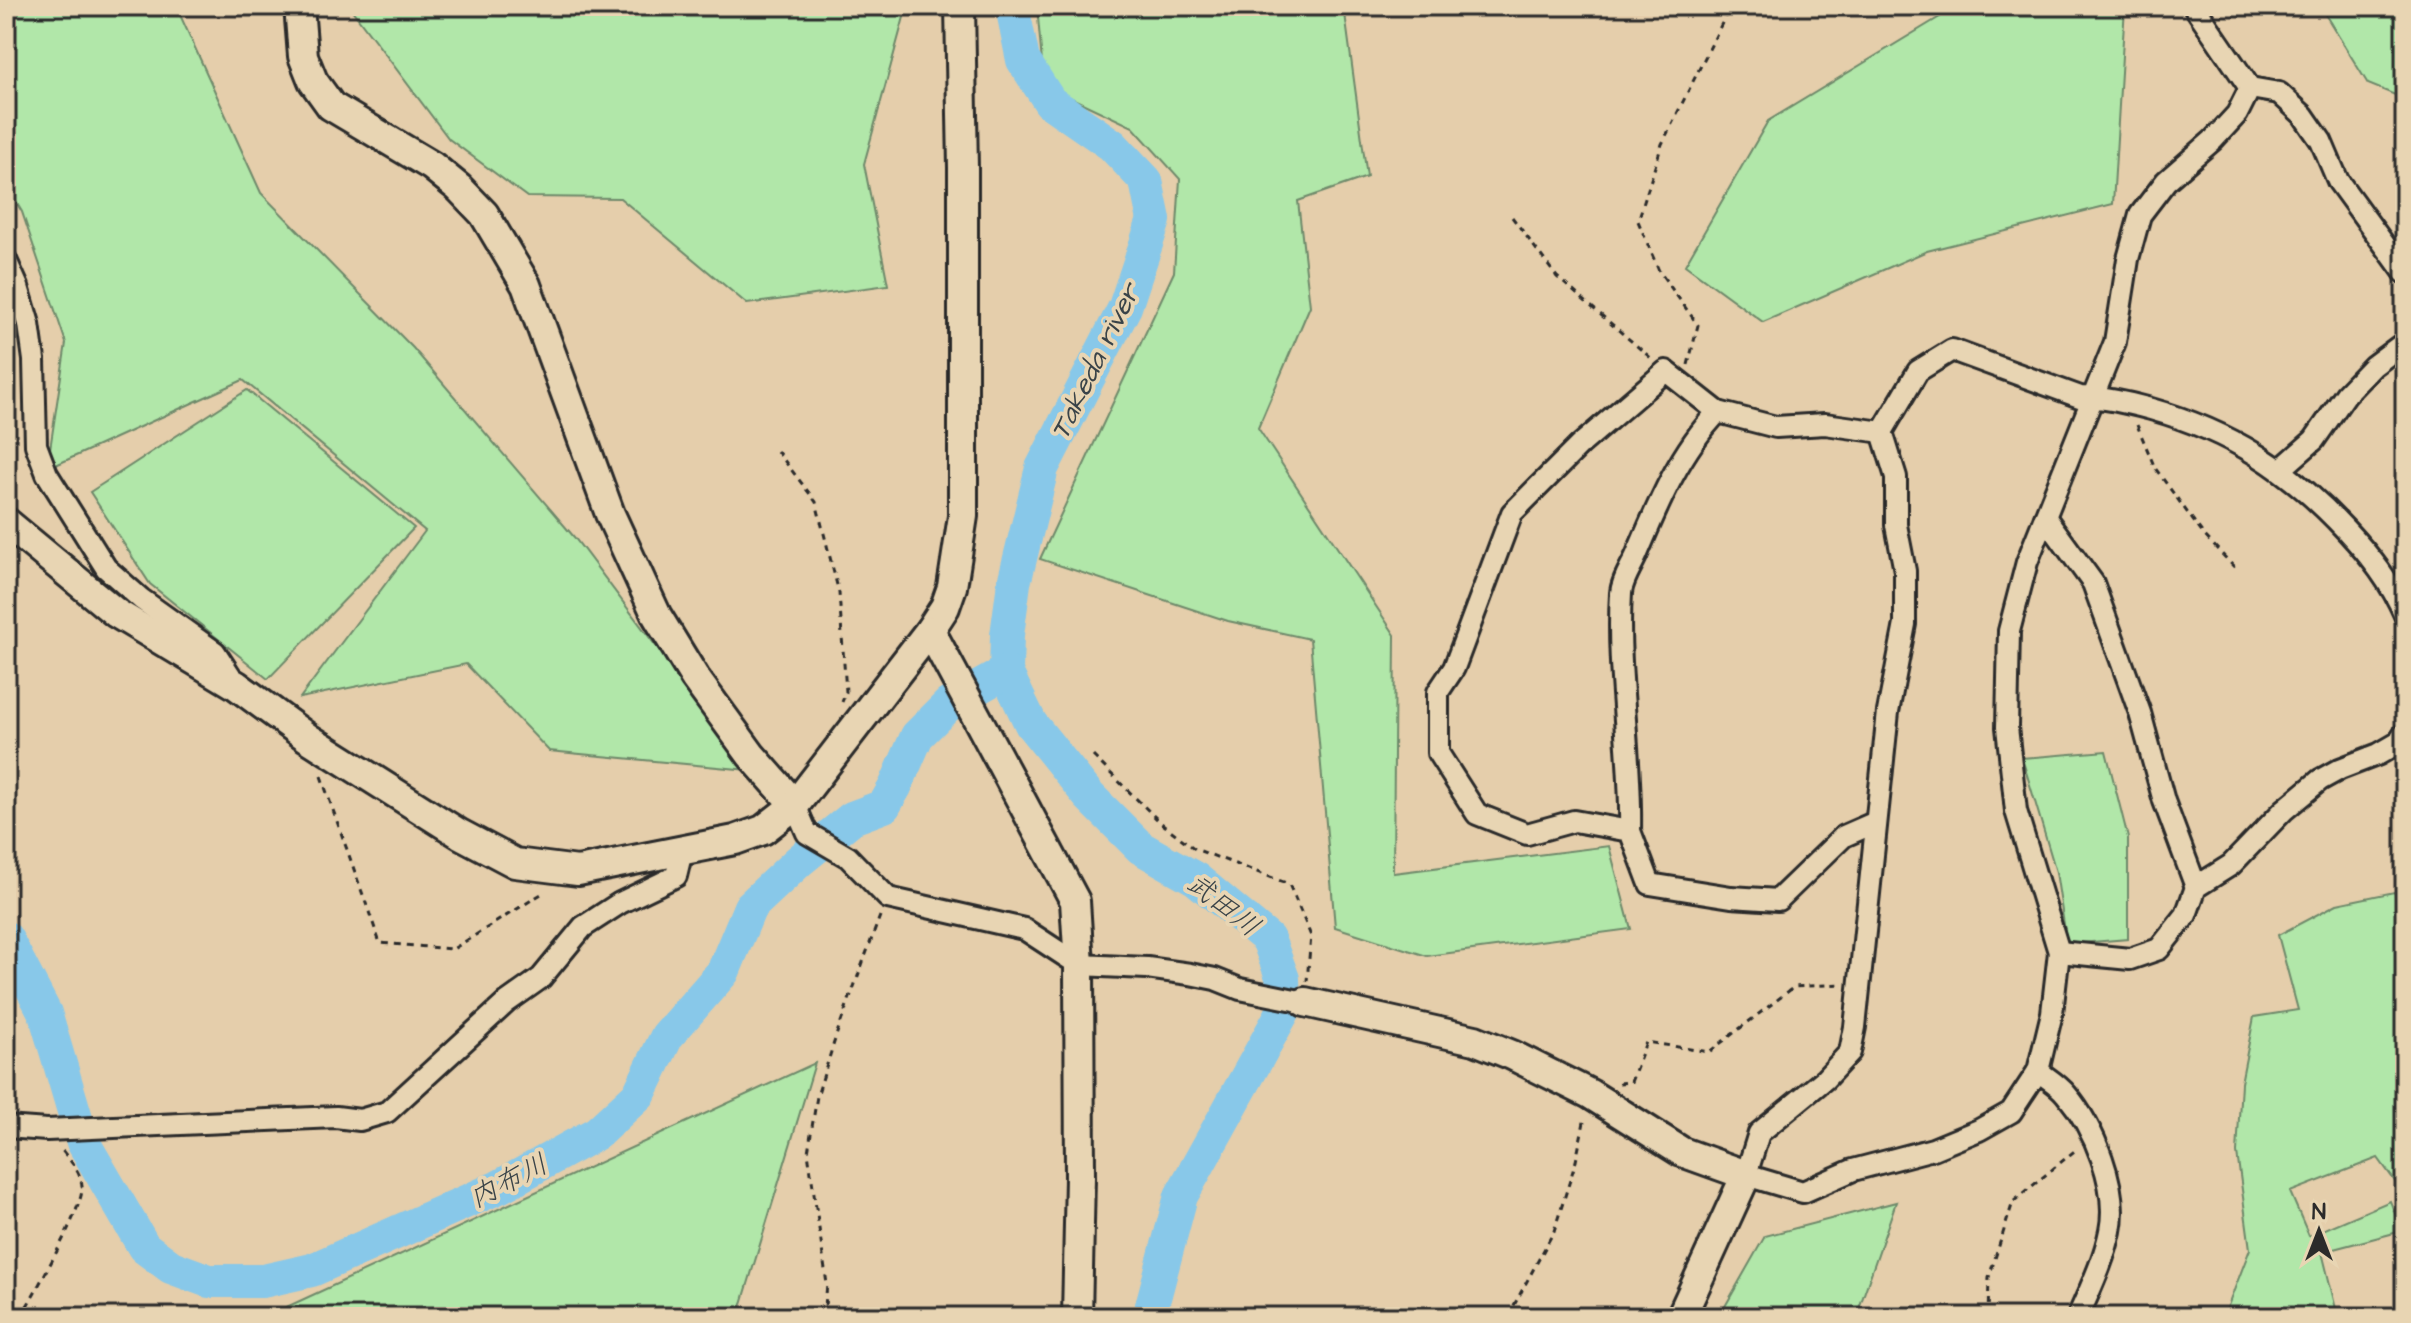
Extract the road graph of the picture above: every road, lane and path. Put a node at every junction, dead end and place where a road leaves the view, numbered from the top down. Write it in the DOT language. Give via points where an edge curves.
graph roads {
  1 [pos="299,6"];
  2 [pos="960,6"];
  3 [pos="1722,6"];
  4 [pos="2197,8"];
  5 [pos="2250,88"];
  6 [pos="1512,217"];
  7 [pos="6,260"];
  8 [pos="2405,273"];
  9 [pos="2405,342"];
  10 [pos="1666,371"];
  11 [pos="1683,384"];
  12 [pos="2094,397"];
  13 [pos="2128,403"];
  14 [pos="1718,412"];
  15 [pos="1882,432"];
  16 [pos="777,451"];
  17 [pos="2280,470"];
  18 [pos="2045,517"];
  19 [pos="6,522"];
  20 [pos="2235,568"];
  21 [pos="2405,615"];
  22 [pos="935,640"];
  23 [pos="236,685"];
  24 [pos="841,707"];
  25 [pos="2405,733"];
  26 [pos="308,738"];
  27 [pos="1093,756"];
  28 [pos="795,805"];
  29 [pos="1876,822"];
  30 [pos="1630,831"];
  31 [pos="682,851"];
  32 [pos="578,871"];
  33 [pos="2196,887"];
  34 [pos="888,898"];
  35 [pos="2059,952"];
  36 [pos="1079,965"];
  37 [pos="1861,983"];
  38 [pos="1305,1002"];
  39 [pos="2038,1071"];
  40 [pos="1618,1083"];
  41 [pos="1590,1094"];
  42 [pos="6,1127"];
  43 [pos="47,1130"];
  44 [pos="2093,1135"];
  45 [pos="1746,1175"];
  46 [pos="21,1317"];
  47 [pos="824,1317"];
  48 [pos="1077,1317"];
  49 [pos="1511,1317"];
  50 [pos="1681,1317"];
  51 [pos="1988,1317"];
  52 [pos="2078,1317"];
  1 -- 28 [label="street" via="303,56 331,106 432,166 484,214 526,285 610,514 657,616 751,755"];
  2 -- 22 [label="street" via="963,516 952,587"];
  3 -- 11 [label="path" via="1725,17 1662,144 1638,221 1659,271 1698,325"];
  4 -- 5 [label="street"];
  5 -- 8 [label="street" via="2279,93 2303,115 2338,181"];
  5 -- 12 [label="street" via="2237,114 2166,181 2140,215 2115,342"];
  6 -- 10 [label="path" via="1557,277"];
  7 -- 23 [label="street" via="29,324 36,445 47,474 106,568 215,652"];
  9 -- 17 [label="street" via="2373,366 2314,440"];
  10 -- 11 [label="street"];
  10 -- 30 [label="street" via="1512,513 1454,668 1438,692 1438,753 1477,814 1527,834 1574,821"];
  11 -- 14 [label="street"];
  12 -- 13 [label="street"];
  12 -- 15 [label="street" via="2080,397 1952,350 1918,371"];
  12 -- 18 [label="street"];
  13 -- 17 [label="street" via="2186,419"];
  13 -- 20 [label="path" via="2155,468"];
  14 -- 15 [label="street" via="1776,427 1825,424"];
  14 -- 30 [label="street" via="1698,433 1658,505 1621,590"];
  15 -- 29 [label="street" via="1896,477 1905,624 1888,712"];
  16 -- 24 [label="path" via="816,502 839,593 846,692"];
  17 -- 21 [label="street" via="2372,559"];
  18 -- 33 [label="street" via="2093,583"];
  18 -- 35 [label="street" via="2009,631 2007,727 2016,811"];
  19 -- 23 [label="street" via="116,613"];
  22 -- 28 [label="street"];
  22 -- 36 [label="street" via="1075,901"];
  23 -- 26 [label="street"];
  25 -- 33 [label="street" via="2379,754 2320,780 2231,865"];
  26 -- 32 [label="street" via="515,863"];
  26 -- 32 [label="path" via="380,943 453,949"];
  27 -- 38 [label="path" via="1195,849 1289,884 1311,936"];
  28 -- 31 [label="street" via="763,830"];
  28 -- 34 [label="street" via="807,833 848,857"];
  29 -- 30 [label="street" via="1844,836 1778,900 1650,884"];
  29 -- 37 [label="street"];
  31 -- 32 [label="street"];
  31 -- 43 [label="street" via="676,876 583,927 541,978 507,1002 387,1112 360,1120"];
  33 -- 35 [label="street" via="2186,915 2159,949 2130,959"];
  34 -- 36 [label="street" via="1024,929"];
  34 -- 47 [label="path" via="821,1083 808,1152 827,1284"];
  35 -- 39 [label="street"];
  36 -- 38 [label="street" via="1215,979"];
  36 -- 48 [label="street"];
  37 -- 40 [label="path" via="1794,987 1709,1052 1646,1042 1631,1082"];
  37 -- 45 [label="street" via="1850,1052 1759,1133"];
  38 -- 41 [label="street" via="1475,1040"];
  39 -- 44 [label="street" via="2066,1093"];
  39 -- 45 [label="street" via="2011,1112 1933,1149 1853,1170 1803,1192"];
  41 -- 45 [label="street" via="1682,1152"];
  41 -- 49 [label="path" via="1554,1231"];
  42 -- 43 [label="street"];
  43 -- 46 [label="path" via="79,1173 83,1190"];
  44 -- 51 [label="path" via="2013,1202 1989,1277"];
  44 -- 52 [label="street" via="2112,1202 2111,1229"];
  45 -- 50 [label="street"];
}
